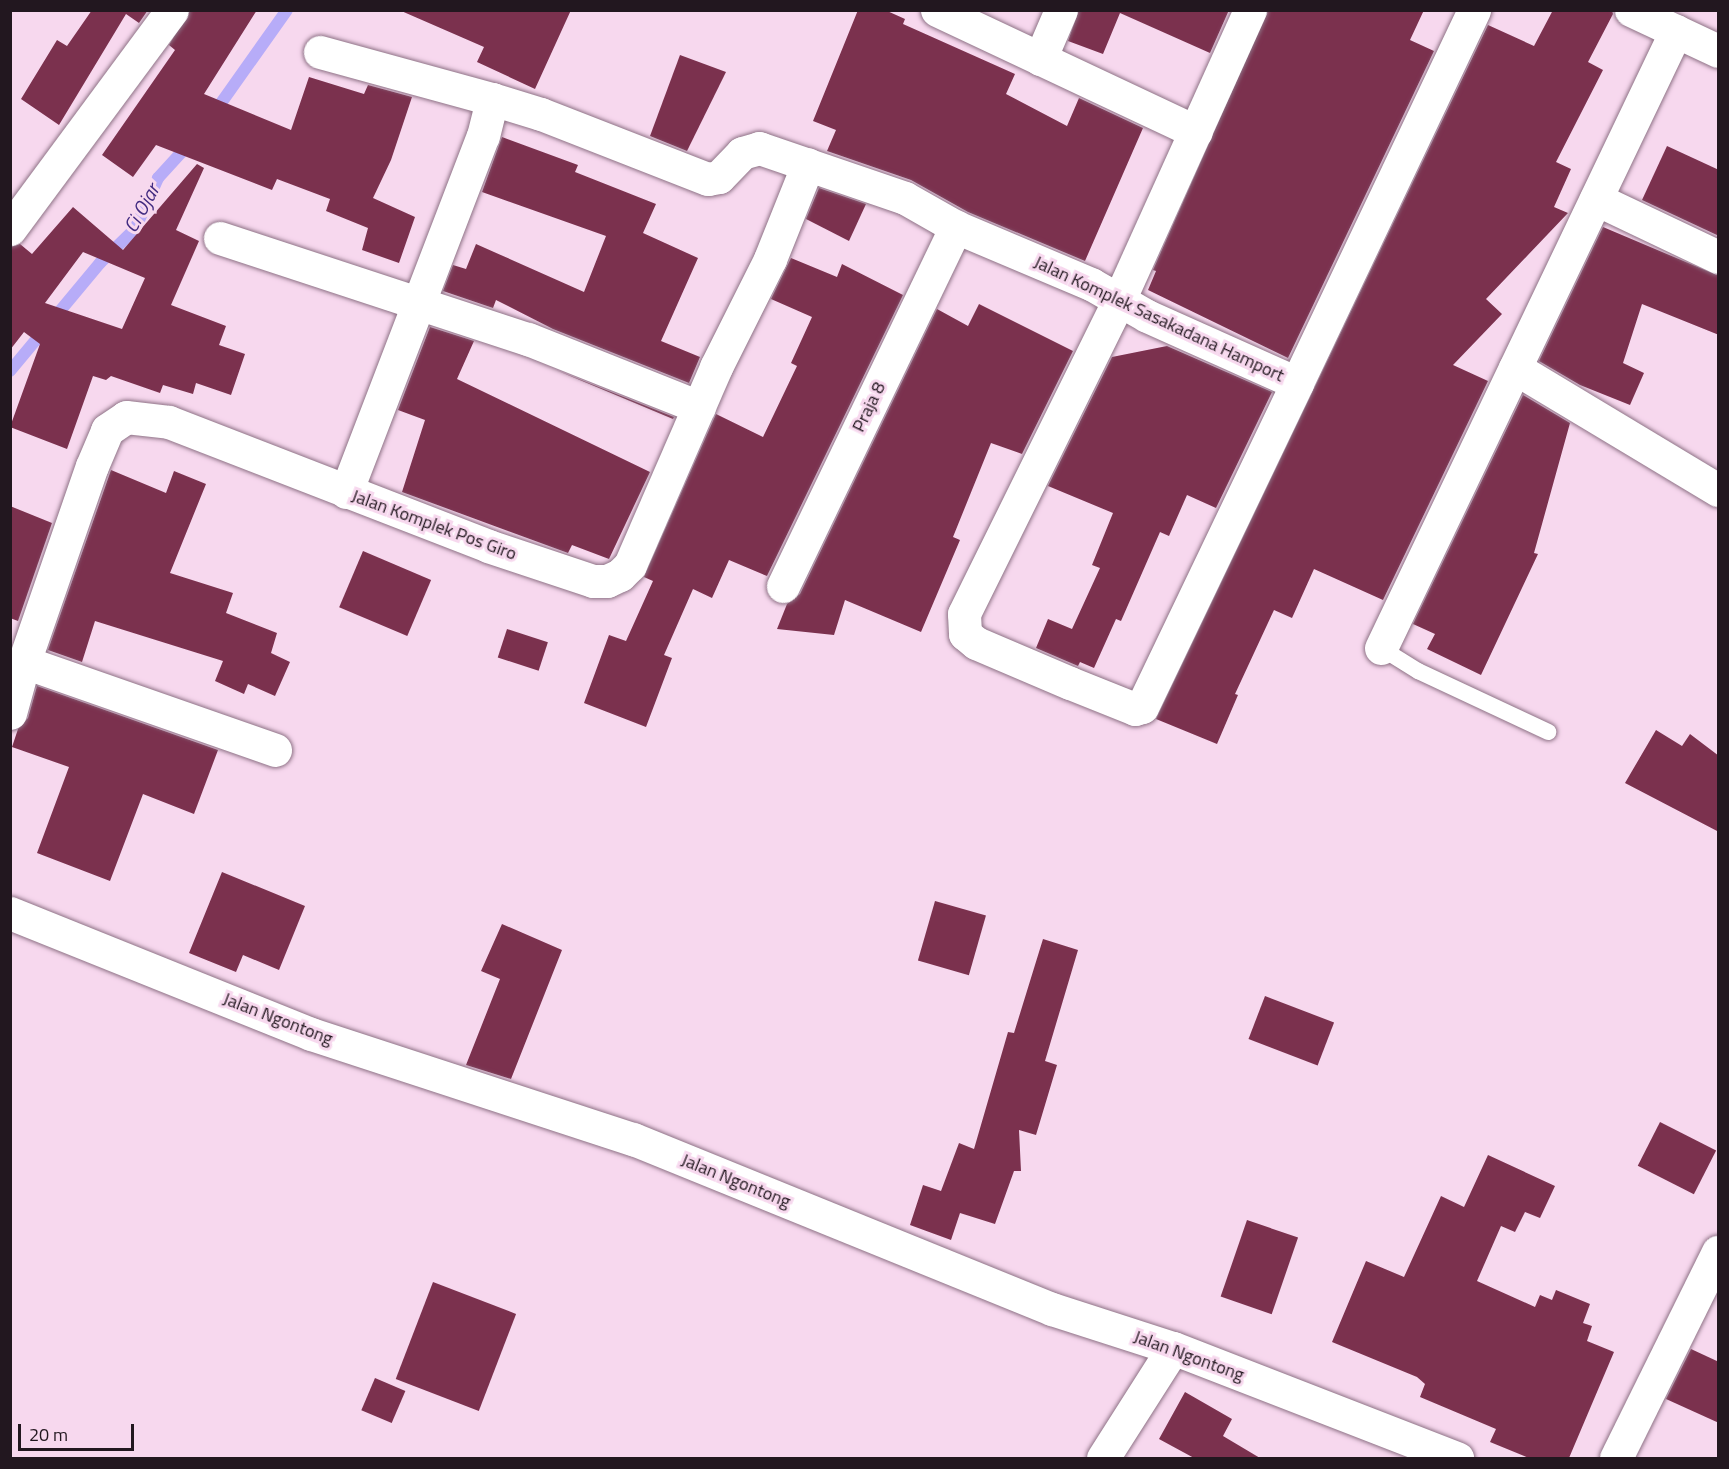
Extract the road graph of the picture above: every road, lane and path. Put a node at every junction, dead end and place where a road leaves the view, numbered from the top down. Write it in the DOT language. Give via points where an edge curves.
graph roads {
  1 [pos="172,10"];
  2 [pos="937,10"];
  3 [pos="1061,10"];
  4 [pos="1250,10"];
  5 [pos="1474,10"];
  6 [pos="1631,10"];
  7 [pos="1676,31"];
  8 [pos="1719,51"];
  9 [pos="320,52"];
  10 [pos="1040,59"];
  11 [pos="492,99"];
  12 [pos="1196,132"];
  13 [pos="808,164"];
  14 [pos="1596,199"];
  15 [pos="15,216"];
  16 [pos="956,227"];
  17 [pos="220,238"];
  18 [pos="1719,257"];
  19 [pos="1119,300"];
  20 [pos="419,301"];
  21 [pos="1515,368"];
  22 [pos="1297,383"];
  23 [pos="699,407"];
  24 [pos="1719,490"];
  25 [pos="346,492"];
  26 [pos="783,586"];
  27 [pos="1381,648"];
  28 [pos="24,662"];
  29 [pos="10,713"];
  30 [pos="1548,732"];
  31 [pos="275,750"];
  32 [pos="10,913"];
  33 [pos="1719,1252"];
  34 [pos="1173,1347"];
  35 [pos="1103,1458"];
  36 [pos="1457,1458"];
  37 [pos="1616,1458"];
  1 -- 15 [label="street"];
  2 -- 10 [label="street"];
  3 -- 10 [label="street"];
  4 -- 12 [label="street"];
  5 -- 22 [label="street, Jalan Komplek Sasakadana Hamport"];
  6 -- 7 [label="street"];
  7 -- 8 [label="street"];
  7 -- 14 [label="street"];
  9 -- 11 [label="street, Jalan Komplek Sasakadana Hamport"];
  10 -- 12 [label="street"];
  11 -- 13 [label="street, Jalan Komplek Sasakadana Hamport" via="708,179 719,177 747,150 759,148"];
  11 -- 20 [label="street" via="483,136"];
  12 -- 19 [label="street"];
  13 -- 16 [label="street, Jalan Komplek Sasakadana Hamport" via="905,198"];
  13 -- 23 [label="street, Jalan Komplek Pos Giro" via="770,259"];
  14 -- 18 [label="street"];
  14 -- 21 [label="street"];
  16 -- 19 [label="street, Jalan Komplek Sasakadana Hamport" via="1091,284"];
  16 -- 26 [label="street, Praja 8"];
  17 -- 20 [label="street"];
  19 -- 22 [label="street, Jalan Komplek Sasakadana Hamport"];
  19 -- 22 [label="street" via="964,614 965,634 976,643 1135,709 1142,707"];
  20 -- 23 [label="street" via="528,339"];
  20 -- 25 [label="street"];
  21 -- 24 [label="street"];
  21 -- 27 [label="street"];
  23 -- 25 [label="street, Jalan Komplek Pos Giro" via="630,565 607,581 593,581 488,546"];
  25 -- 28 [label="street, Jalan Komplek Pos Giro" via="169,422 140,416 114,423 107,430 92,466"];
  27 -- 30 [label="lane" via="1418,671"];
  28 -- 29 [label="street, Jalan Komplek Pos Giro"];
  28 -- 31 [label="street"];
  32 -- 34 [label="street, Jalan Ngontong" via="311,1034 633,1139 1052,1309"];
  33 -- 37 [label="street"];
  34 -- 35 [label="street"];
  34 -- 36 [label="street, Jalan Ngontong"];
}
